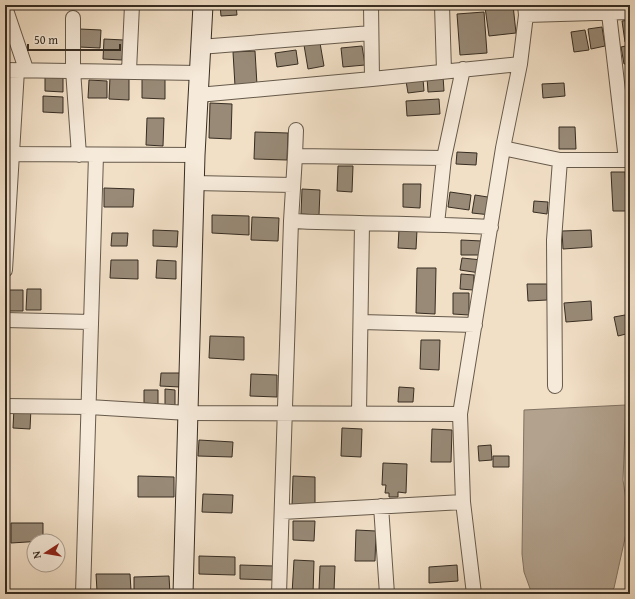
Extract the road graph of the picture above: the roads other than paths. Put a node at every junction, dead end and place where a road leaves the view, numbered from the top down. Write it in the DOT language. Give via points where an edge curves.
graph roads {
  1 [pos="132,5"];
  2 [pos="203,5"];
  3 [pos="371,5"];
  4 [pos="442,5"];
  5 [pos="5,6"];
  6 [pos="609,9"];
  7 [pos="525,10"];
  8 [pos="630,12"];
  9 [pos="73,18"];
  10 [pos="371,33"];
  11 [pos="200,47"];
  12 [pos="520,64"];
  13 [pos="463,69"];
  14 [pos="16,70"];
  15 [pos="73,70"];
  16 [pos="129,71"];
  17 [pos="444,71"];
  18 [pos="199,73"];
  19 [pos="372,79"];
  20 [pos="198,95"];
  21 [pos="296,130"];
  22 [pos="503,148"];
  23 [pos="8,154"];
  24 [pos="79,155"];
  25 [pos="96,155"];
  26 [pos="195,155"];
  27 [pos="295,156"];
  28 [pos="444,158"];
  29 [pos="560,160"];
  30 [pos="628,160"];
  31 [pos="194,183"];
  32 [pos="293,185"];
  33 [pos="291,221"];
  34 [pos="362,224"];
  35 [pos="437,224"];
  36 [pos="491,227"];
  37 [pos="5,270"];
  38 [pos="5,320"];
  39 [pos="91,322"];
  40 [pos="361,322"];
  41 [pos="475,325"];
  42 [pos="555,386"];
  43 [pos="5,406"];
  44 [pos="89,407"];
  45 [pos="285,412"];
  46 [pos="188,413"];
  47 [pos="360,413"];
  48 [pos="460,414"];
  49 [pos="464,502"];
  50 [pos="381,506"];
  51 [pos="282,512"];
  52 [pos="83,594"];
  53 [pos="183,594"];
  54 [pos="280,594"];
  55 [pos="387,594"];
  56 [pos="474,594"];
  1 -- 16 [label="street"];
  2 -- 11 [label="street"];
  3 -- 10 [label="street"];
  4 -- 17 [label="street"];
  5 -- 14 [label="street"];
  6 -- 7 [label="street"];
  6 -- 8 [label="street"];
  6 -- 30 [label="street"];
  7 -- 12 [label="street"];
  9 -- 15 [label="street"];
  10 -- 11 [label="street"];
  10 -- 19 [label="street"];
  11 -- 18 [label="street"];
  12 -- 13 [label="street"];
  12 -- 22 [label="street"];
  13 -- 17 [label="street"];
  13 -- 28 [label="street"];
  14 -- 15 [label="street"];
  14 -- 23 [label="street"];
  15 -- 16 [label="street"];
  15 -- 24 [label="street"];
  16 -- 18 [label="street"];
  17 -- 19 [label="street"];
  18 -- 20 [label="street"];
  19 -- 20 [label="street"];
  20 -- 26 [label="street"];
  21 -- 27 [label="street"];
  22 -- 29 [label="street"];
  22 -- 36 [label="street"];
  23 -- 24 [label="street"];
  23 -- 37 [label="street"];
  24 -- 25 [label="street"];
  25 -- 26 [label="street"];
  25 -- 39 [label="street"];
  26 -- 31 [label="street"];
  27 -- 28 [label="street"];
  27 -- 32 [label="street"];
  28 -- 35 [label="street"];
  29 -- 30 [label="street"];
  29 -- 42 [label="street" via="554,240"];
  31 -- 32 [label="street"];
  31 -- 46 [label="street"];
  32 -- 33 [label="street"];
  33 -- 34 [label="street"];
  33 -- 45 [label="street"];
  34 -- 35 [label="street"];
  34 -- 40 [label="street"];
  35 -- 36 [label="street"];
  36 -- 41 [label="street"];
  38 -- 39 [label="street"];
  39 -- 44 [label="street"];
  40 -- 41 [label="street"];
  40 -- 47 [label="street"];
  41 -- 48 [label="street"];
  43 -- 44 [label="street"];
  44 -- 46 [label="street"];
  44 -- 52 [label="street"];
  45 -- 46 [label="street"];
  45 -- 47 [label="street"];
  45 -- 51 [label="street"];
  46 -- 53 [label="street"];
  47 -- 48 [label="street"];
  48 -- 49 [label="street"];
  49 -- 50 [label="street"];
  49 -- 56 [label="street"];
  50 -- 51 [label="street"];
  50 -- 55 [label="street"];
  51 -- 54 [label="street"];
}
